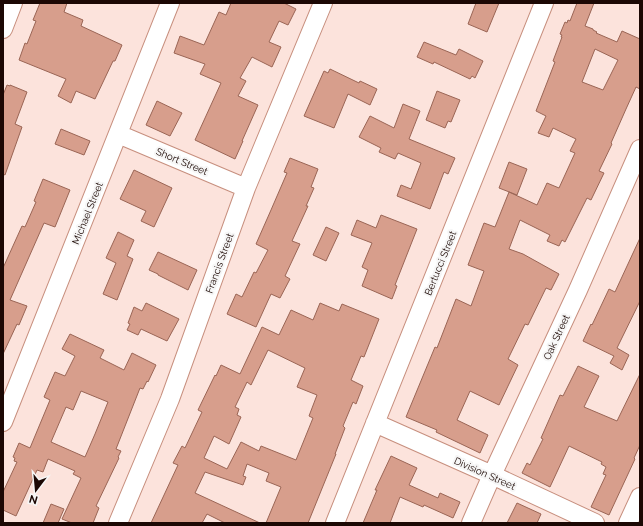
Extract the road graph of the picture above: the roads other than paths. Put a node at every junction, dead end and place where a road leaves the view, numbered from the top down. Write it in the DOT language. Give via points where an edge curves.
graph roads {
  1 [pos="13,3"];
  2 [pos="170,3"];
  3 [pos="323,3"];
  4 [pos="544,3"];
  5 [pos="3,29"];
  6 [pos="118,134"];
  7 [pos="640,150"];
  8 [pos="246,188"];
  9 [pos="3,422"];
  10 [pos="375,424"];
  11 [pos="492,475"];
  12 [pos="640,498"];
  13 [pos="118,523"];
  14 [pos="335,523"];
  15 [pos="471,523"];
  16 [pos="595,523"];
  17 [pos="628,523"];
  1 -- 5 [label="street"];
  2 -- 6 [label="street, Michael Street"];
  3 -- 8 [label="street, Francis Street"];
  4 -- 10 [label="street, Bertucci Street"];
  6 -- 8 [label="street, Short Street"];
  6 -- 9 [label="street, Michael Street"];
  7 -- 11 [label="street, Oak Street"];
  8 -- 13 [label="street, Francis Street" via="170,399"];
  10 -- 11 [label="street, Division Street"];
  10 -- 14 [label="street, Bertucci Street"];
  11 -- 15 [label="street, Oak Street"];
  11 -- 16 [label="street, Division Street"];
  12 -- 17 [label="street"];
}
